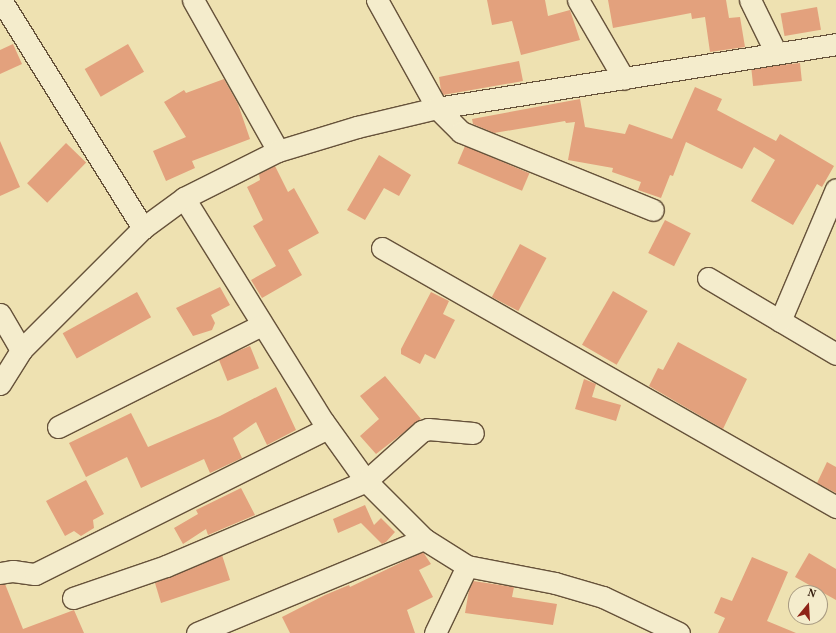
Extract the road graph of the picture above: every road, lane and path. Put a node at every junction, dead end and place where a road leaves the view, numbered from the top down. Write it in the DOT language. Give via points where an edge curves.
graph roads {
  1 [pos="1,0"];
  2 [pos="192,0"];
  3 [pos="376,0"];
  4 [pos="578,0"];
  5 [pos="750,0"];
  6 [pos="836,44"];
  7 [pos="776,53"];
  8 [pos="624,79"];
  9 [pos="437,108"];
  10 [pos="278,151"];
  11 [pos="836,189"];
  12 [pos="184,198"];
  13 [pos="653,210"];
  14 [pos="143,228"];
  15 [pos="382,248"];
  16 [pos="708,278"];
  17 [pos="0,314"];
  18 [pos="780,321"];
  19 [pos="262,325"];
  20 [pos="21,350"];
  21 [pos="836,354"];
  22 [pos="0,384"];
  23 [pos="58,427"];
  24 [pos="328,428"];
  25 [pos="473,433"];
  26 [pos="366,481"];
  27 [pos="836,507"];
  28 [pos="424,539"];
  29 [pos="467,566"];
  30 [pos="0,573"];
  31 [pos="73,598"];
  32 [pos="643,625"];
  33 [pos="197,633"];
  34 [pos="435,633"];
  35 [pos="679,633"];
  1 -- 14 [label="street"];
  2 -- 10 [label="street"];
  3 -- 9 [label="street"];
  4 -- 8 [label="street"];
  5 -- 7 [label="street"];
  6 -- 7 [label="street"];
  7 -- 8 [label="street"];
  8 -- 9 [label="street"];
  9 -- 10 [label="street" via="357,127"];
  9 -- 13 [label="street" via="461,132"];
  10 -- 12 [label="street"];
  11 -- 18 [label="street"];
  12 -- 14 [label="street"];
  12 -- 19 [label="street"];
  14 -- 20 [label="street"];
  15 -- 27 [label="street"];
  16 -- 18 [label="street"];
  17 -- 20 [label="street"];
  18 -- 21 [label="street"];
  19 -- 23 [label="street"];
  19 -- 24 [label="street"];
  20 -- 22 [label="street"];
  24 -- 26 [label="street"];
  24 -- 30 [label="street" via="35,574 13,571"];
  25 -- 26 [label="street" via="428,429 422,431"];
  26 -- 28 [label="street"];
  26 -- 31 [label="street" via="166,566"];
  28 -- 29 [label="street"];
  28 -- 33 [label="street"];
  29 -- 32 [label="street" via="555,583 603,597"];
  29 -- 34 [label="street"];
  32 -- 35 [label="street"];
}
